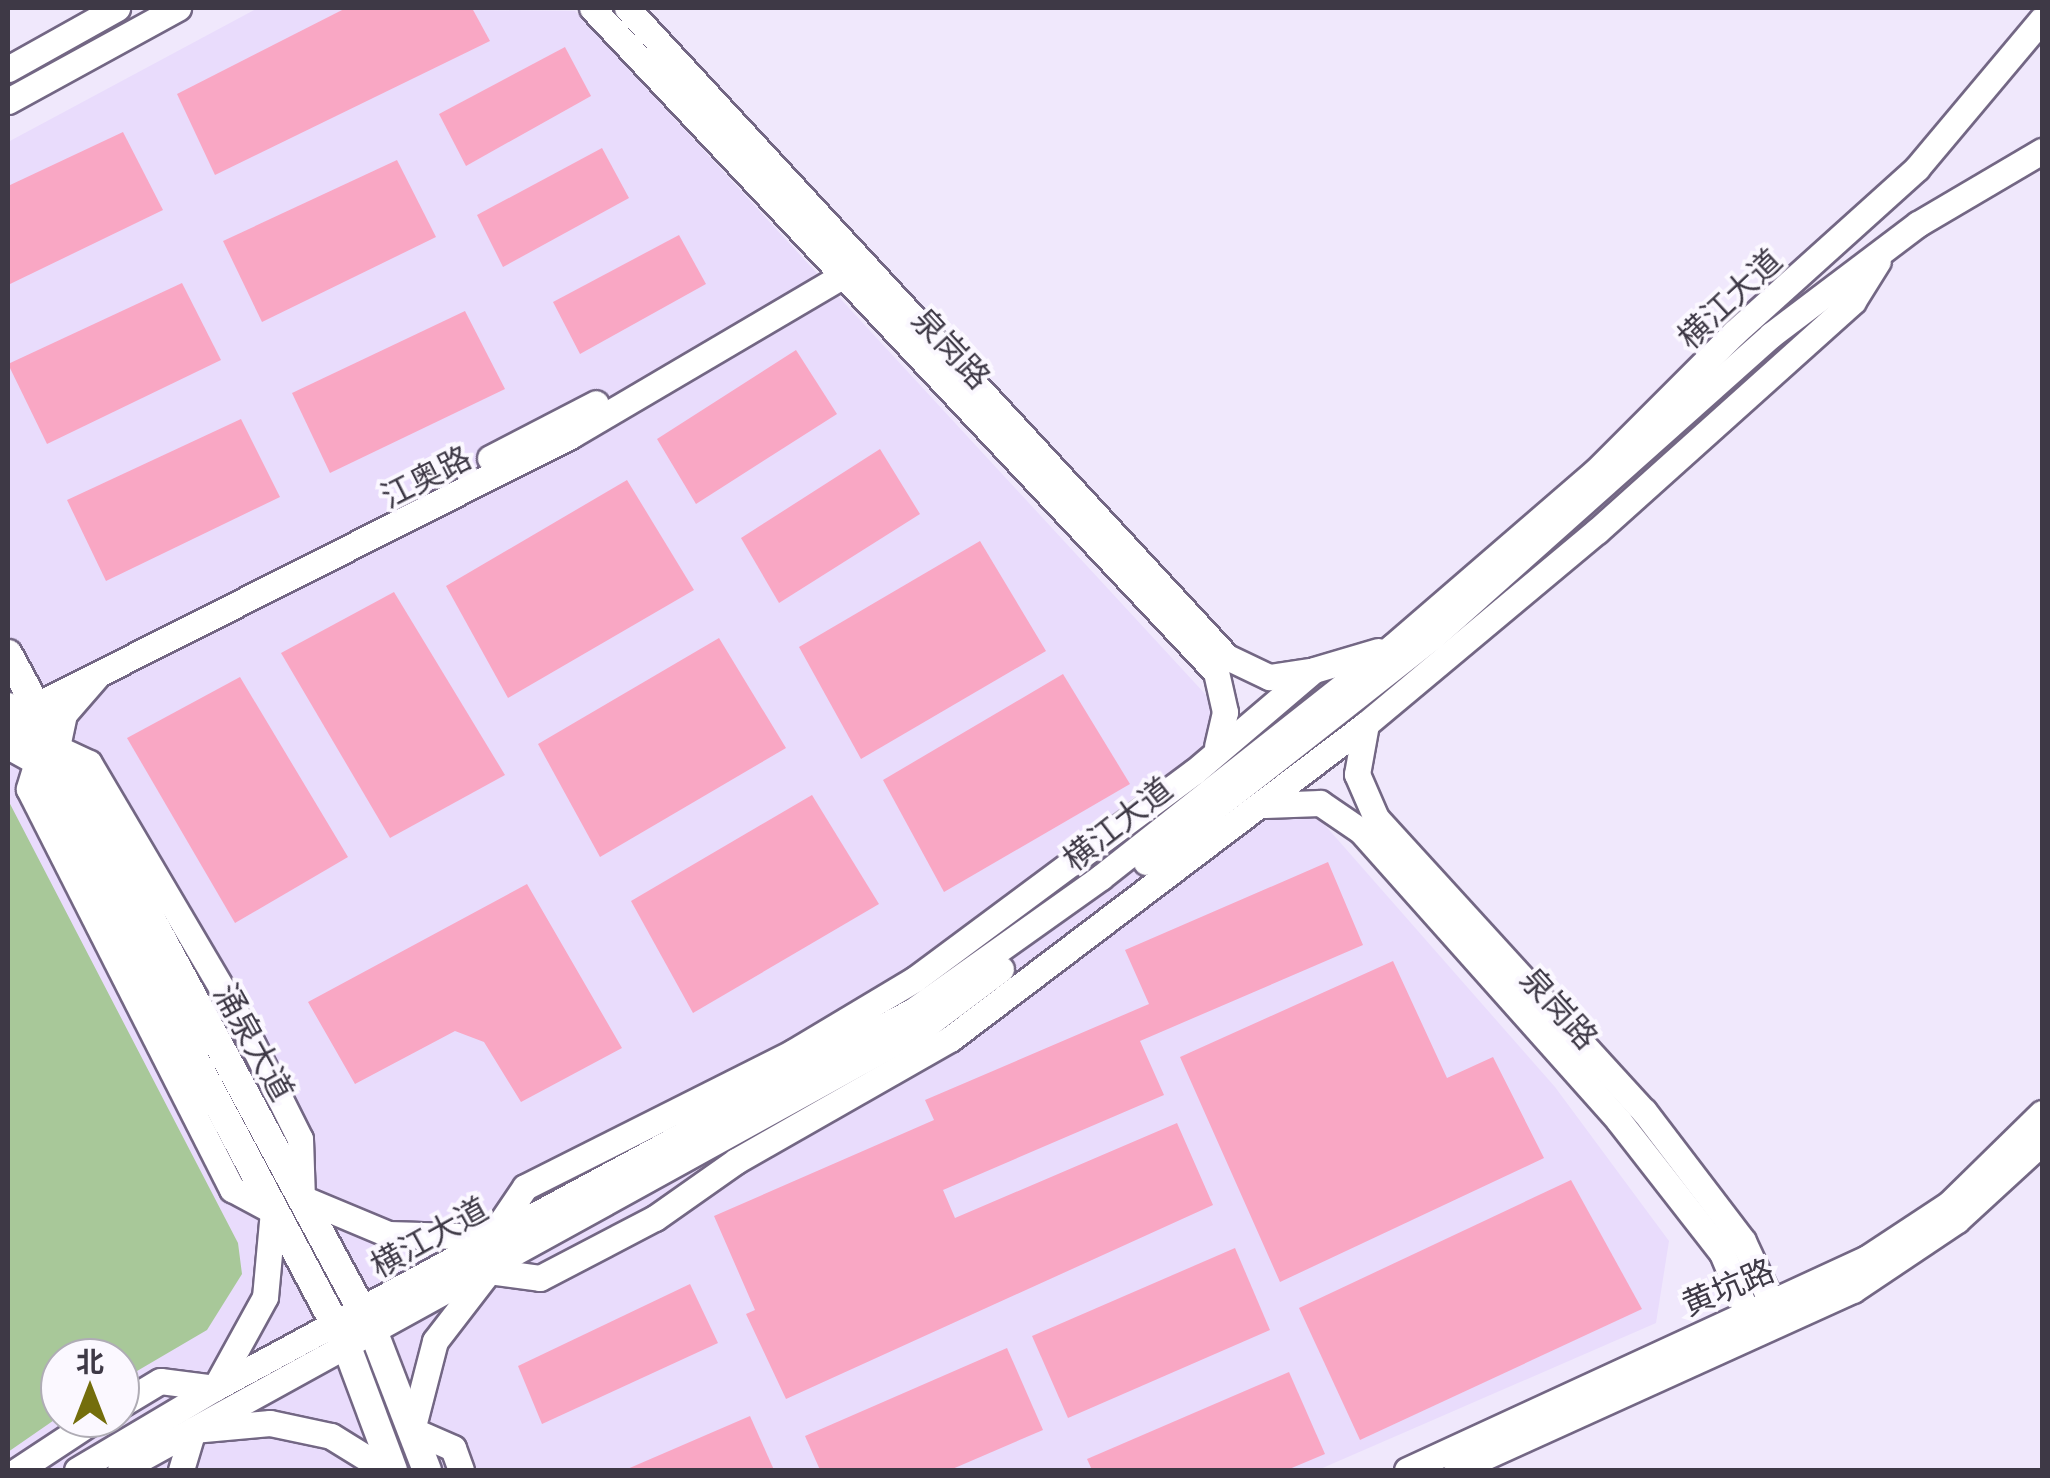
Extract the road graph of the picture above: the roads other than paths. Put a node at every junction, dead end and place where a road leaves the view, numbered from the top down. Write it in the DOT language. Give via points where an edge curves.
graph roads {
  1 [pos="117,8"];
  2 [pos="178,8"];
  3 [pos="592,8"];
  4 [pos="627,8"];
  5 [pos="2042,18"];
  6 [pos="8,69"];
  7 [pos="8,101"];
  8 [pos="2042,151"];
  9 [pos="846,265"];
  10 [pos="1392,646"];
  11 [pos="8,654"];
  12 [pos="1220,663"];
  13 [pos="1314,670"];
  14 [pos="96,677"];
  15 [pos="1396,682"];
  16 [pos="17,708"];
  17 [pos="1366,724"];
  18 [pos="8,746"];
  19 [pos="1216,746"];
  20 [pos="48,755"];
  21 [pos="1260,806"];
  22 [pos="1200,809"];
  23 [pos="1368,825"];
  24 [pos="2042,1112"];
  25 [pos="2042,1142"];
  26 [pos="302,1198"];
  27 [pos="273,1211"];
  28 [pos="492,1236"];
  29 [pos="489,1271"];
  30 [pos="1776,1311"];
  31 [pos="368,1321"];
  32 [pos="1751,1322"];
  33 [pos="341,1335"];
  34 [pos="215,1388"];
  35 [pos="140,1393"];
  36 [pos="193,1430"];
  37 [pos="412,1430"];
  38 [pos="67,1438"];
  39 [pos="18,1470"];
  40 [pos="78,1470"];
  41 [pos="120,1470"];
  42 [pos="181,1470"];
  43 [pos="389,1470"];
  44 [pos="427,1470"];
  45 [pos="461,1470"];
  46 [pos="1407,1470"];
  47 [pos="1456,1470"];
  1 -- 6 [label="street"];
  2 -- 7 [label="street"];
  3 -- 9 [label="street, 泉岗路"];
  4 -- 9 [label="street, 泉岗路"];
  5 -- 10 [label="street, 横江大道" via="1918,168 1734,333 1595,472"];
  8 -- 15 [label="street, 横江大道" via="1885,250 1771,336"];
  9 -- 12 [label="street, 泉岗路"];
  9 -- 14 [label="street, 江奥路" via="572,436"];
  9 -- 16 [label="street, 江奥路"];
  10 -- 13 [label="street"];
  10 -- 22 [label="street, 横江大道"];
  11 -- 16 [label="main road, 涌泉大道"];
  12 -- 13 [label="street, 泉岗路" via="1269,677"];
  12 -- 19 [label="street" via="1225,712"];
  13 -- 19 [label="street"];
  14 -- 16 [label="street, 江奥路"];
  14 -- 20 [label="street" via="64,714"];
  15 -- 17 [label="street"];
  15 -- 22 [label="street, 横江大道"];
  16 -- 20 [label="main road, 涌泉大道"];
  17 -- 21 [label="street"];
  17 -- 23 [label="street, 泉岗路" via="1358,774"];
  18 -- 20 [label="street"];
  19 -- 22 [label="street"];
  20 -- 26 [label="main road, 涌泉大道"];
  20 -- 27 [label="main road, 涌泉大道"];
  21 -- 22 [label="street"];
  21 -- 23 [label="street, 泉岗路" via="1283,799 1320,802"];
  22 -- 28 [label="street, 横江大道" via="914,1010"];
  22 -- 29 [label="street, 横江大道" via="926,1026"];
  23 -- 30 [label="street, 泉岗路" via="1644,1112 1744,1241"];
  23 -- 32 [label="street, 泉岗路" via="1620,1121 1722,1253"];
  24 -- 30 [label="street, 黄坑路" via="1948,1204"];
  25 -- 30 [label="street, 黄坑路" via="1896,1264"];
  26 -- 28 [label="street" via="388,1234"];
  26 -- 31 [label="main road, 涌泉大道"];
  27 -- 33 [label="main road, 涌泉大道"];
  27 -- 34 [label="street" via="265,1297"];
  28 -- 31 [label="street, 横江大道"];
  29 -- 31 [label="street, 横江大道"];
  29 -- 37 [label="street" via="434,1342"];
  30 -- 32 [label="street, 黄坑路"];
  31 -- 33 [label="street, 横江大道"];
  31 -- 37 [label="main road, 涌泉大道"];
  32 -- 46 [label="street, 黄坑路"];
  32 -- 47 [label="street, 黄坑路"];
  33 -- 34 [label="street, 横江大道"];
  33 -- 36 [label="street, 横江大道"];
  33 -- 43 [label="main road, 涌泉大道"];
  34 -- 35 [label="street" via="160,1381"];
  34 -- 40 [label="street, 横江大道"];
  36 -- 41 [label="street, 横江大道"];
  36 -- 42 [label="street"];
  36 -- 43 [label="street" via="302,1427"];
  37 -- 44 [label="main road, 涌泉大道"];
  37 -- 45 [label="street" via="453,1448"];
  38 -- 39 [label="street"];
}
